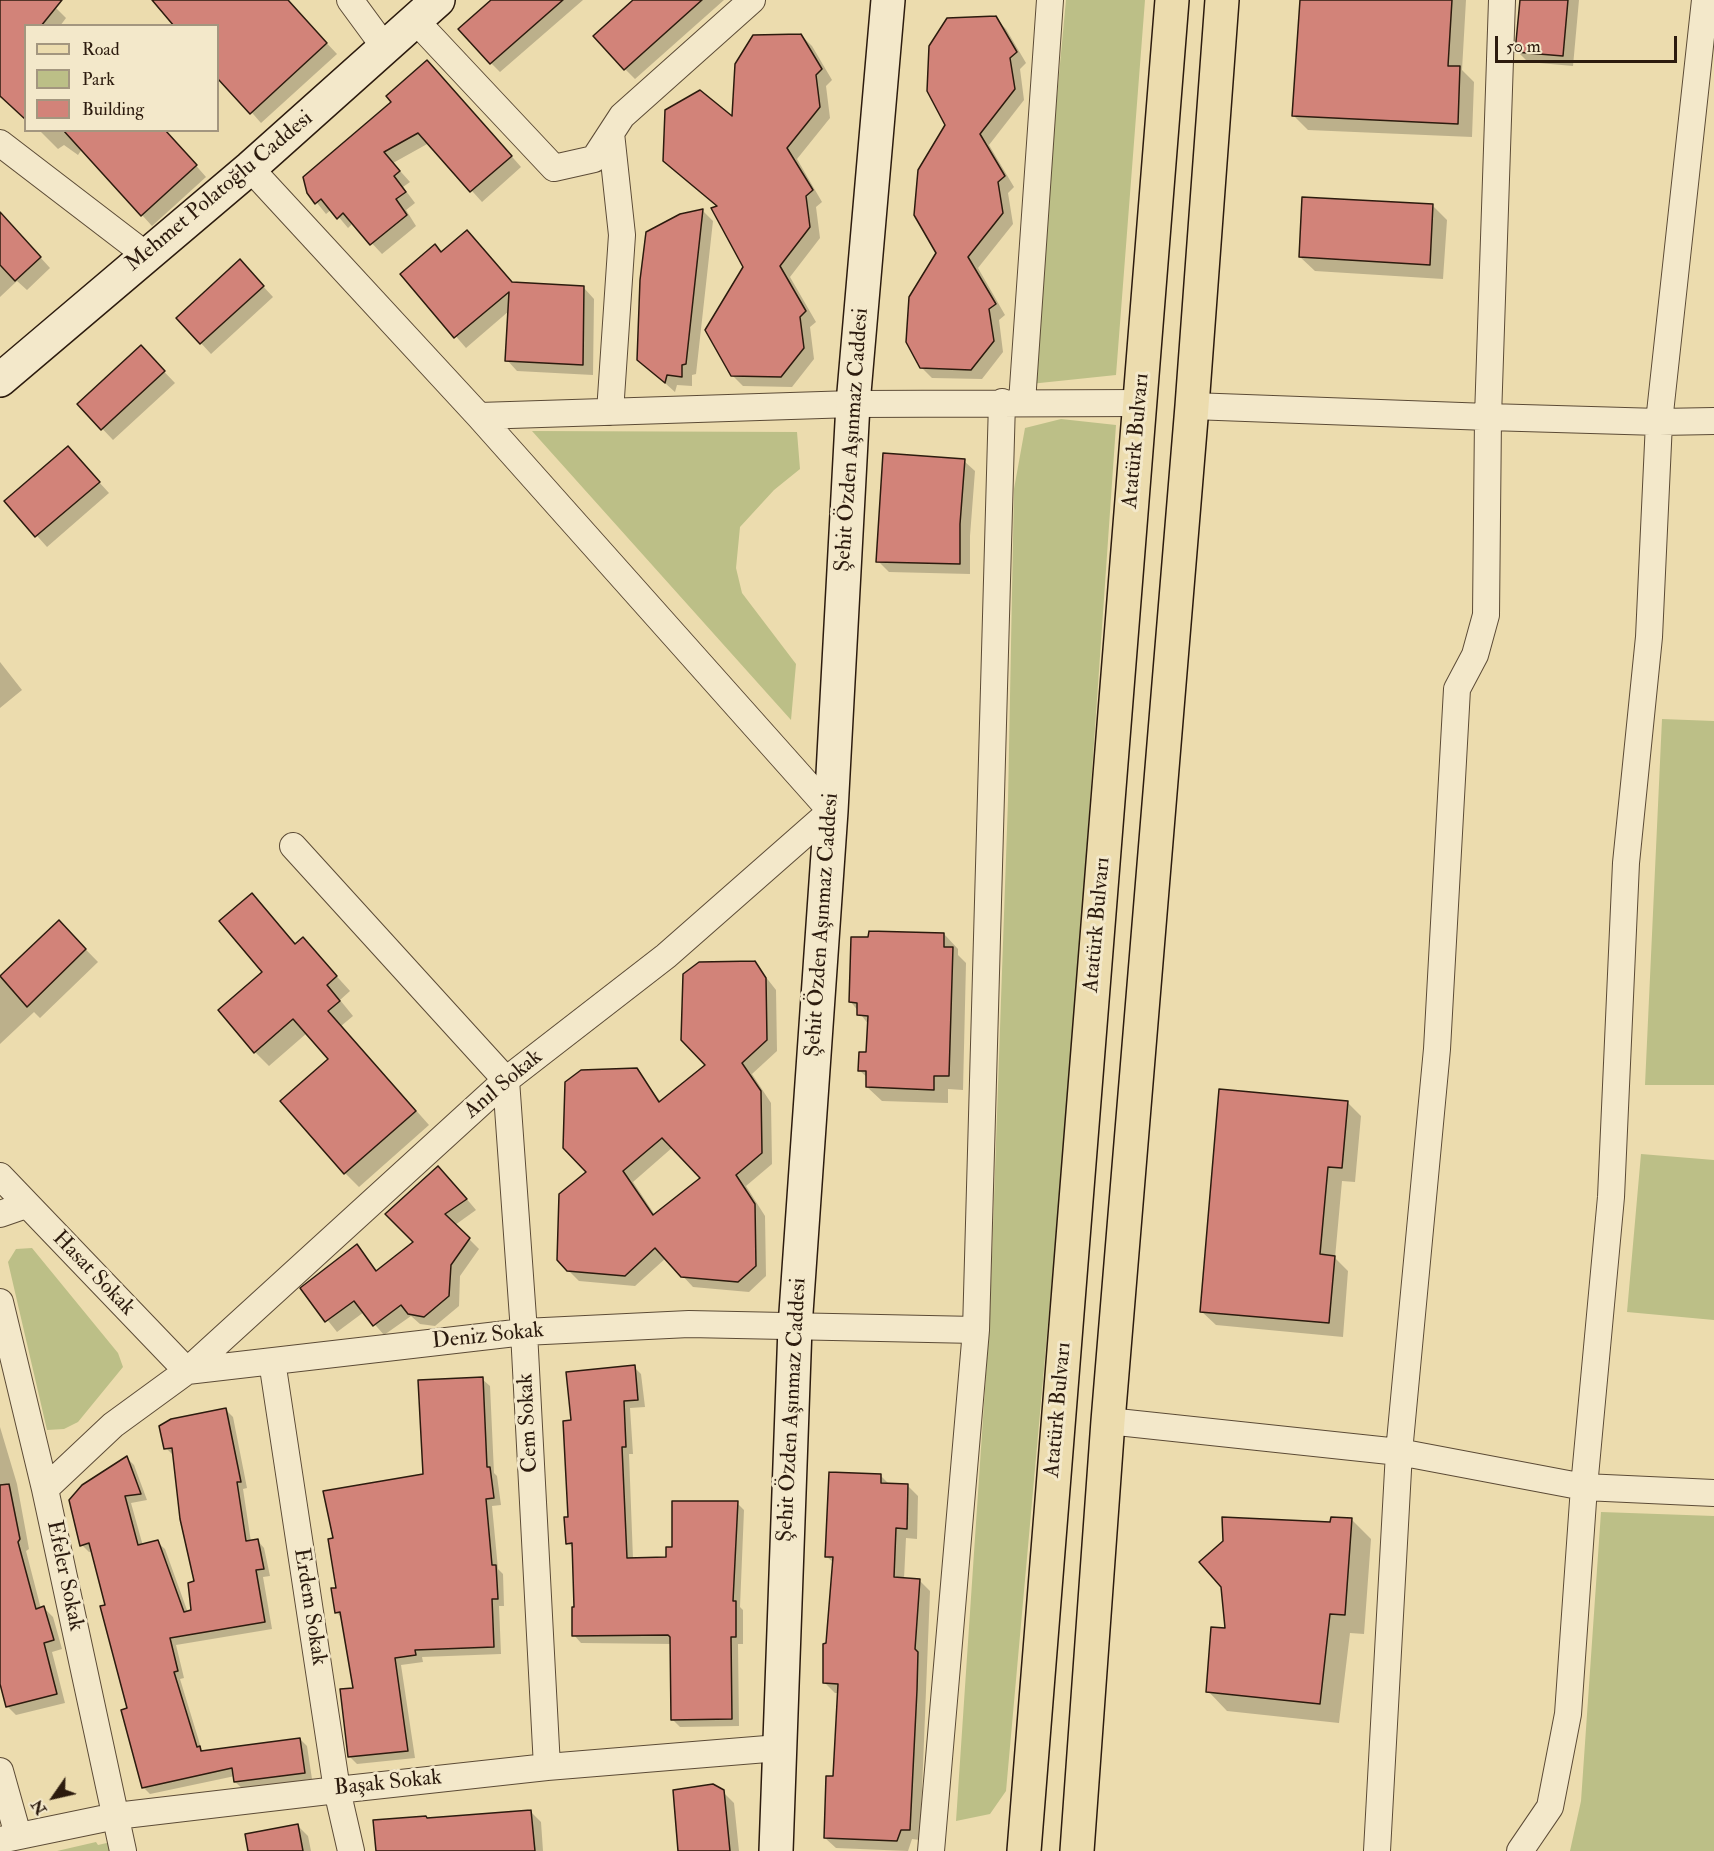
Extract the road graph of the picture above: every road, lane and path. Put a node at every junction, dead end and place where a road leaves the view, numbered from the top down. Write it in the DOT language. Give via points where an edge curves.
graph roads {
  1 [pos="350,0"];
  2 [pos="752,0"];
  3 [pos="888,0"];
  4 [pos="1050,0"];
  5 [pos="1172,0"];
  6 [pos="1222,0"];
  7 [pos="1502,0"];
  8 [pos="1705,0"];
  9 [pos="427,10"];
  10 [pos="386,49"];
  11 [pos="611,133"];
  12 [pos="0,143"];
  13 [pos="250,168"];
  14 [pos="146,255"];
  15 [pos="0,381"];
  16 [pos="1012,402"];
  17 [pos="1140,403"];
  18 [pos="853,404"];
  19 [pos="1192,406"];
  20 [pos="610,412"];
  21 [pos="479,416"];
  22 [pos="1488,417"];
  23 [pos="1714,421"];
  24 [pos="1659,422"];
  25 [pos="831,811"];
  26 [pos="293,846"];
  27 [pos="506,1080"];
  28 [pos="0,1176"];
  29 [pos="26,1205"];
  30 [pos="0,1214"];
  31 [pos="0,1302"];
  32 [pos="795,1327"];
  33 [pos="976,1330"];
  34 [pos="524,1332"];
  35 [pos="272,1361"];
  36 [pos="188,1371"];
  37 [pos="1108,1421"];
  38 [pos="1399,1452"];
  39 [pos="1584,1487"];
  40 [pos="45,1489"];
  41 [pos="1714,1493"];
  42 [pos="779,1748"];
  43 [pos="547,1767"];
  44 [pos="0,1771"];
  45 [pos="338,1790"];
  46 [pos="116,1816"];
  47 [pos="9,1838"];
  48 [pos="123,1851"];
  49 [pos="351,1851"];
  50 [pos="776,1851"];
  51 [pos="931,1851"];
  52 [pos="1024,1851"];
  53 [pos="1077,1851"];
  54 [pos="1377,1851"];
  55 [pos="1520,1851"];
  1 -- 10 [label="street"];
  2 -- 11 [label="street" via="622,116"];
  3 -- 18 [label="street, Şehit Özden Aşınmaz Caddesi"];
  4 -- 16 [label="street"];
  5 -- 17 [label="main road, Atatürk Bulvarı"];
  6 -- 19 [label="main road"];
  7 -- 22 [label="street"];
  8 -- 24 [label="street"];
  9 -- 10 [label="street, Mehmet Polatoğlu Caddesi"];
  9 -- 11 [label="street" via="554,168 594,159"];
  10 -- 13 [label="street, Mehmet Polatoğlu Caddesi"];
  11 -- 20 [label="street" via="622,235"];
  12 -- 14 [label="street"];
  13 -- 14 [label="street, Mehmet Polatoğlu Caddesi"];
  13 -- 21 [label="street"];
  14 -- 15 [label="street, Mehmet Polatoğlu Caddesi"];
  16 -- 17 [label="street"];
  16 -- 18 [label="street"];
  16 -- 33 [label="street"];
  17 -- 19 [label="main road"];
  17 -- 52 [label="main road, Atatürk Bulvarı"];
  18 -- 20 [label="street"];
  18 -- 25 [label="street, Şehit Özden Aşınmaz Caddesi"];
  19 -- 22 [label="street"];
  19 -- 37 [label="main road"];
  20 -- 21 [label="street"];
  21 -- 25 [label="street"];
  22 -- 24 [label="street"];
  22 -- 38 [label="street" via="1486,615 1475,655 1456,689 1437,1049"];
  23 -- 24 [label="street"];
  24 -- 39 [label="street" via="1649,637 1626,863 1611,1197"];
  25 -- 27 [label="street, Anıl Sokak" via="666,956"];
  25 -- 32 [label="street, Şehit Özden Aşınmaz Caddesi"];
  26 -- 27 [label="street"];
  27 -- 34 [label="street, Cem Sokak"];
  27 -- 36 [label="street, Anıl Sokak"];
  28 -- 29 [label="street, Hasat Sokak"];
  29 -- 30 [label="street"];
  29 -- 36 [label="street, Hasat Sokak"];
  31 -- 40 [label="street, Efeler Sokak"];
  32 -- 33 [label="street, Deniz Sokak"];
  32 -- 34 [label="street, Deniz Sokak" via="689,1324"];
  32 -- 42 [label="street, Şehit Özden Aşınmaz Caddesi"];
  33 -- 51 [label="street"];
  34 -- 35 [label="street, Deniz Sokak"];
  34 -- 43 [label="street, Cem Sokak"];
  35 -- 36 [label="street, Deniz Sokak"];
  35 -- 45 [label="street, Erdem Sokak"];
  36 -- 40 [label="street, Deniz Sokak" via="113,1425"];
  37 -- 38 [label="street"];
  37 -- 53 [label="main road"];
  38 -- 39 [label="street"];
  38 -- 54 [label="street"];
  39 -- 41 [label="street"];
  39 -- 55 [label="street" via="1568,1714 1550,1807"];
  40 -- 46 [label="street, Efeler Sokak"];
  42 -- 43 [label="street, Başak Sokak"];
  42 -- 50 [label="street, Şehit Özden Aşınmaz Caddesi"];
  43 -- 45 [label="street, Başak Sokak"];
  44 -- 47 [label="street"];
  45 -- 46 [label="street, Başak Sokak"];
  45 -- 49 [label="street, Erdem Sokak"];
  46 -- 47 [label="street, Başak Sokak"];
  46 -- 48 [label="street, Efeler Sokak"];
}
